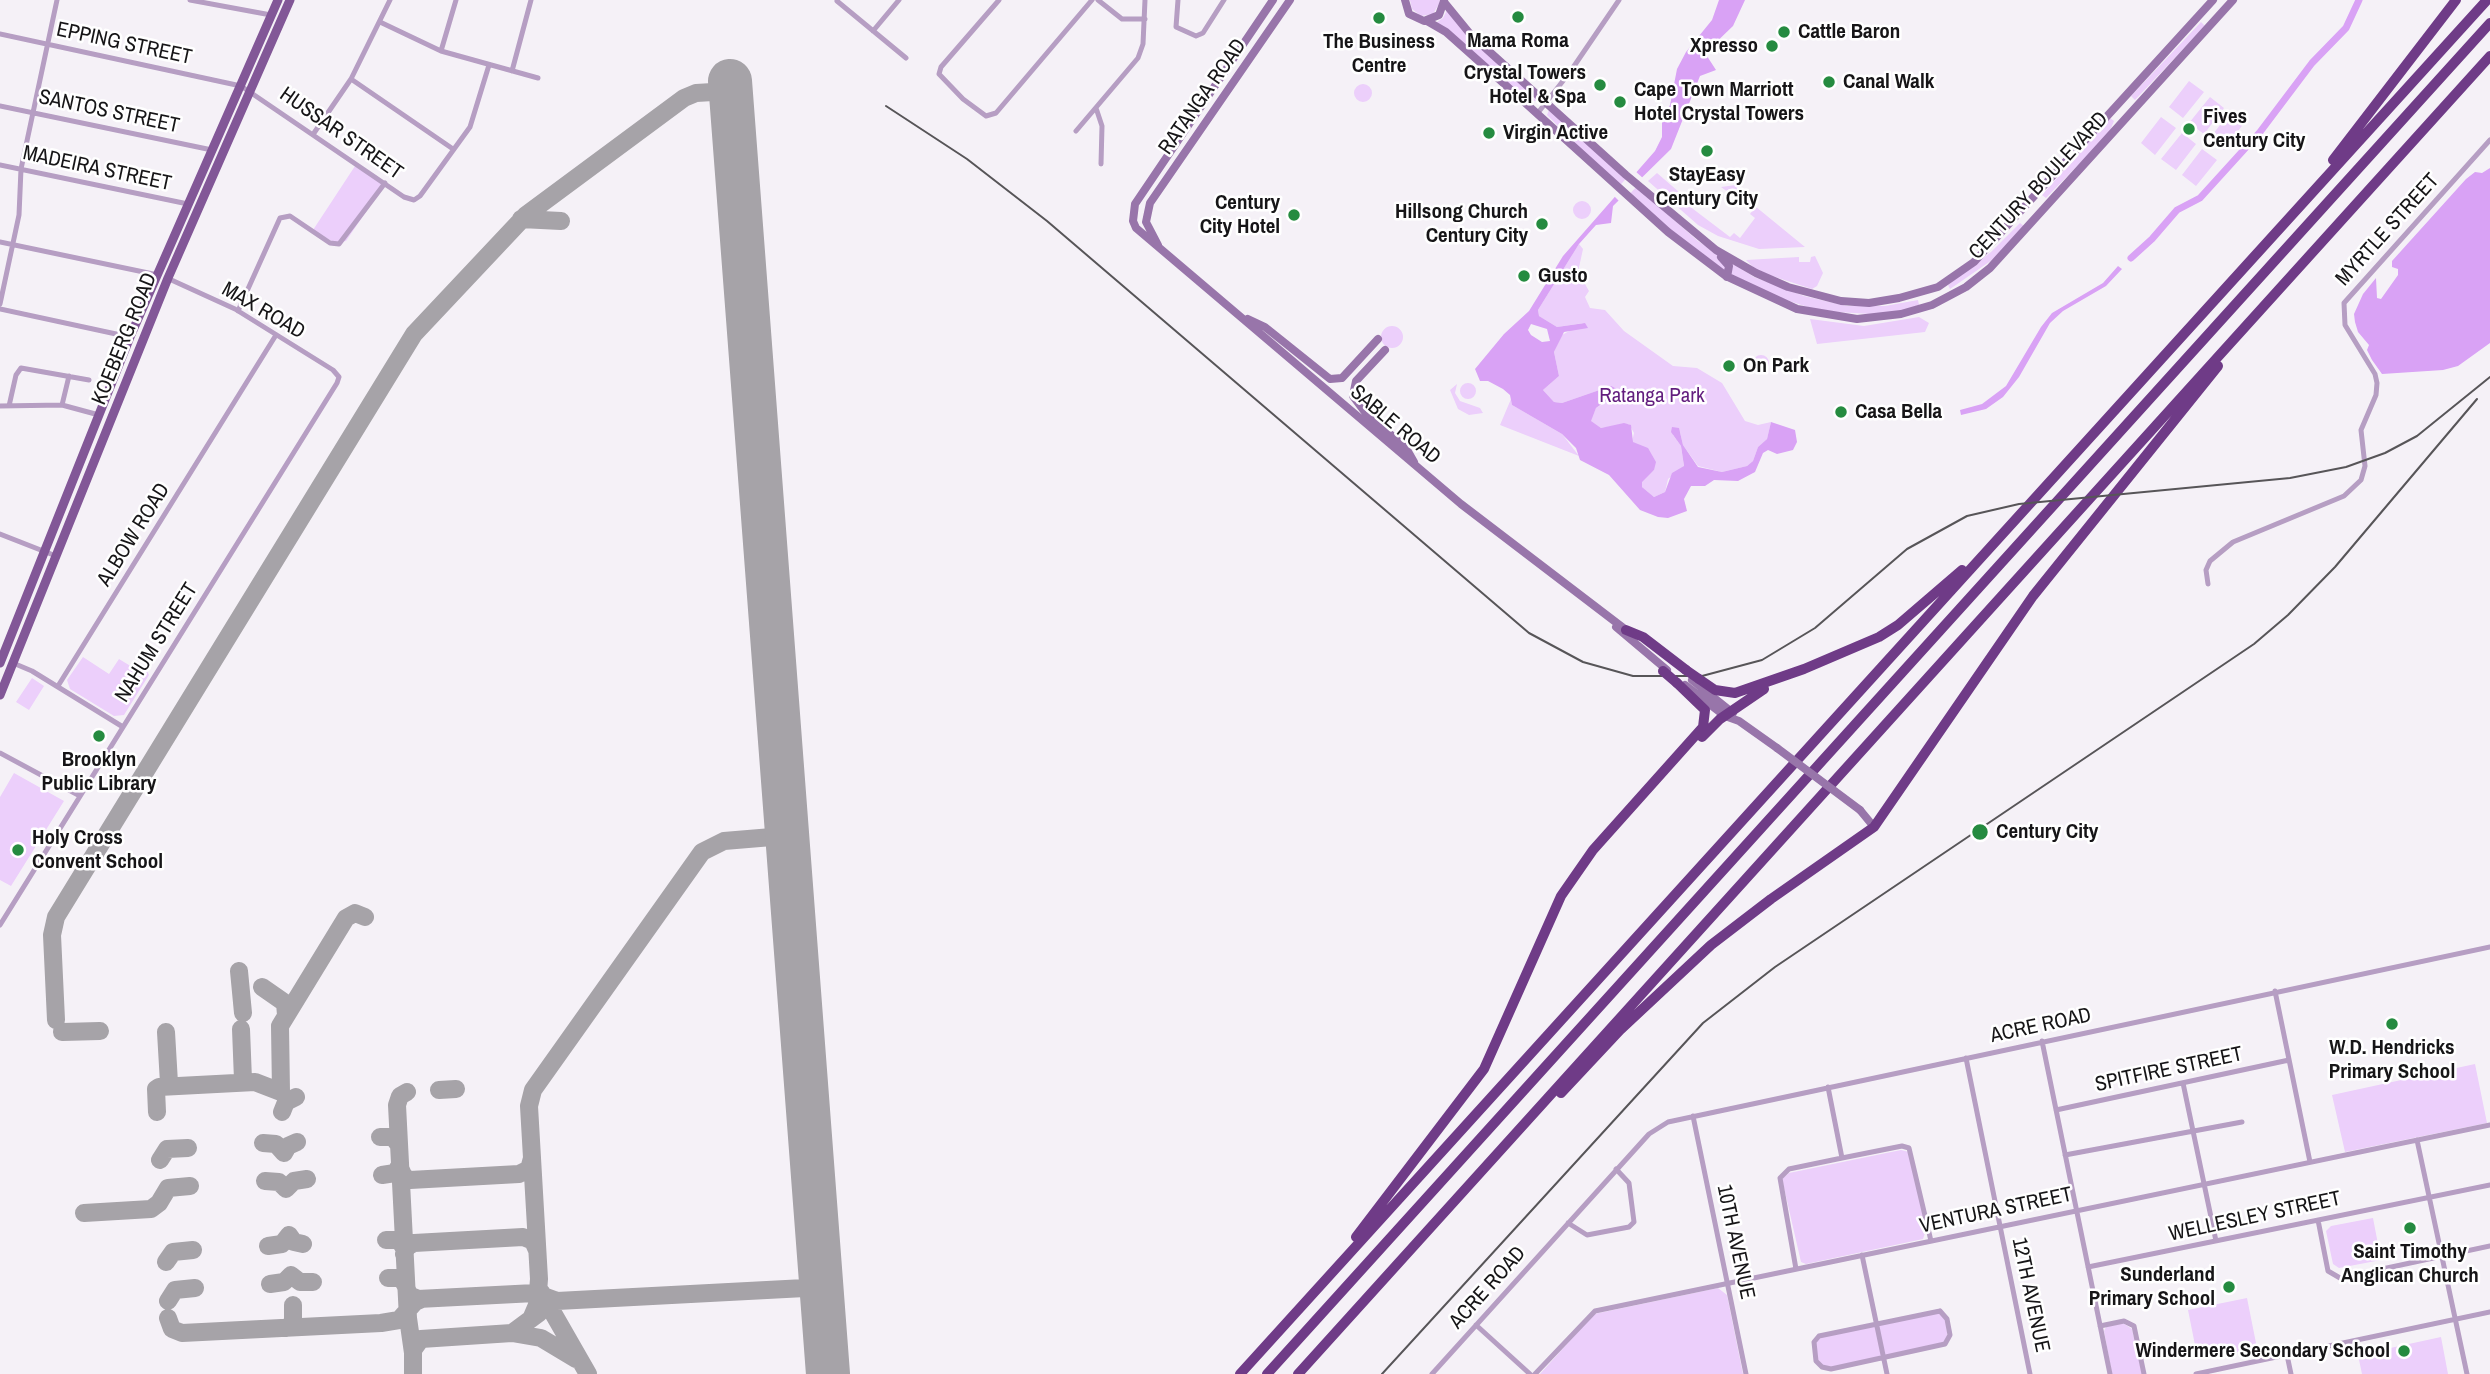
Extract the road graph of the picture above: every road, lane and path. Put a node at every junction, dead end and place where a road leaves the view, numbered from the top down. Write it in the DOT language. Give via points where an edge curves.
graph roads {
  1 [pos="57,0"];
  2 [pos="190,0"];
  3 [pos="278,0"];
  4 [pos="290,0"];
  5 [pos="390,0"];
  6 [pos="456,0"];
  7 [pos="531,0"];
  8 [pos="899,0"];
  9 [pos="999,0"];
  10 [pos="1092,0"];
  11 [pos="1098,0"];
  12 [pos="1145,0"];
  13 [pos="1178,0"];
  14 [pos="1224,0"];
  15 [pos="1273,0"];
  16 [pos="1290,0"];
  17 [pos="1619,0"];
  18 [pos="2213,0"];
  19 [pos="2233,0"];
  20 [pos="2456,0"];
  21 [pos="2487,0"];
  22 [pos="836,1"];
  23 [pos="1404,1"];
  24 [pos="1444,1"];
  25 [pos="271,15"];
  26 [pos="1145,19"];
  27 [pos="1427,21"];
  28 [pos="380,22"];
  29 [pos="2490,23"];
  30 [pos="873,31"];
  31 [pos="0,34"];
  32 [pos="48,44"];
  33 [pos="441,51"];
  34 [pos="2490,56"];
  35 [pos="906,58"];
  36 [pos="489,65"];
  37 [pos="512,71"];
  38 [pos="538,78"];
  39 [pos="351,79"];
  40 [pos="241,86"];
  41 [pos="252,91"];
  42 [pos="1548,102"];
  43 [pos="0,106"];
  44 [pos="1096,108"];
  45 [pos="34,113"];
  46 [pos="1537,114"];
  47 [pos="1076,131"];
  48 [pos="314,133"];
  49 [pos="2490,140"];
  50 [pos="453,149"];
  51 [pos="212,150"];
  52 [pos="1101,164"];
  53 [pos="0,165"];
  54 [pos="22,169"];
  55 [pos="385,183"];
  56 [pos="188,204"];
  57 [pos="284,208"];
  58 [pos="1133,213"];
  59 [pos="1147,214"];
  60 [pos="285,216"];
  61 [pos="1700,238"];
  62 [pos="0,242"];
  63 [pos="13,244"];
  64 [pos="2263,247"];
  65 [pos="1162,250"];
  66 [pos="156,275"];
  67 [pos="1727,277"];
  68 [pos="168,278"];
  69 [pos="2267,303"];
  70 [pos="0,307"];
  71 [pos="237,311"];
  72 [pos="1236,313"];
  73 [pos="276,335"];
  74 [pos="130,337"];
  75 [pos="1378,339"];
  76 [pos="1385,350"];
  77 [pos="69,376"];
  78 [pos="339,377"];
  79 [pos="89,380"];
  80 [pos="62,405"];
  81 [pos="0,406"];
  82 [pos="9,406"];
  83 [pos="99,415"];
  84 [pos="1415,465"];
  85 [pos="2005,531"];
  86 [pos="0,534"];
  87 [pos="44,552"];
  88 [pos="56,556"];
  89 [pos="2208,584"];
  90 [pos="1610,620"];
  91 [pos="1626,629"];
  92 [pos="1,661"];
  93 [pos="13,663"];
  94 [pos="1663,669"];
  95 [pos="1791,675"];
  96 [pos="1695,680"];
  97 [pos="1679,682"];
  98 [pos="58,686"];
  99 [pos="0,695"];
  100 [pos="1728,713"];
  101 [pos="123,727"];
  102 [pos="0,753"];
  103 [pos="1679,757"];
  104 [pos="80,796"];
  105 [pos="1876,822"];
  106 [pos="0,925"];
  107 [pos="2490,947"];
  108 [pos="2275,991"];
  109 [pos="2042,1041"];
  110 [pos="1966,1058"];
  111 [pos="2289,1060"];
  112 [pos="2183,1083"];
  113 [pos="1828,1087"];
  114 [pos="2056,1110"];
  115 [pos="1693,1116"];
  116 [pos="2242,1122"];
  117 [pos="2490,1125"];
  118 [pos="2192,1131"];
  119 [pos="2417,1140"];
  120 [pos="2065,1155"];
  121 [pos="1842,1158"];
  122 [pos="2309,1162"];
  123 [pos="1616,1170"];
  124 [pos="2204,1184"];
  125 [pos="2490,1185"];
  126 [pos="2428,1198"];
  127 [pos="2076,1210"];
  128 [pos="2318,1220"];
  129 [pos="1434,1223"];
  130 [pos="1568,1223"];
  131 [pos="2000,1226"];
  132 [pos="1931,1241"];
  133 [pos="2216,1241"];
  134 [pos="2490,1247"];
  135 [pos="1862,1255"];
  136 [pos="2440,1257"];
  137 [pos="2088,1267"];
  138 [pos="1796,1269"];
  139 [pos="1727,1283"];
  140 [pos="1309,1297"];
  141 [pos="2490,1312"];
  142 [pos="2455,1321"];
  143 [pos="1877,1323"];
  144 [pos="1476,1325"];
  145 [pos="2099,1326"];
  146 [pos="2287,1355"];
  147 [pos="1883,1357"];
  148 [pos="1240,1374"];
  149 [pos="1268,1374"];
  150 [pos="1297,1374"];
  151 [pos="1432,1374"];
  152 [pos="1532,1374"];
  153 [pos="1746,1374"];
  154 [pos="1887,1374"];
  155 [pos="2031,1374"];
  156 [pos="2110,1374"];
  157 [pos="2144,1374"];
  158 [pos="2196,1374"];
  159 [pos="2291,1374"];
  160 [pos="2467,1374"];
  1 -- 32 [label="street"];
  2 -- 25 [label="street"];
  3 -- 25 [label="main road, KOEBERG ROAD"];
  4 -- 41 [label="main road, KOEBERG ROAD"];
  5 -- 28 [label="street"];
  6 -- 33 [label="street"];
  7 -- 37 [label="street"];
  8 -- 30 [label="street"];
  9 -- 10 [label="street" via="939,74 982,115 993,115"];
  11 -- 26 [label="street" via="1122,19"];
  12 -- 26 [label="street"];
  13 -- 14 [label="street" via="1177,27 1196,36 1203,33"];
  15 -- 58 [label="main road, RATANGA ROAD" via="1140,195"];
  16 -- 59 [label="main road, RATANGA ROAD" via="1155,194"];
  17 -- 42 [label="street"];
  18 -- 61 [label="main road, CENTURY BOULEVARD" via="1988,249 1938,287 1884,301 1841,301 1756,273"];
  19 -- 67 [label="main road, CENTURY BOULEVARD" via="1997,260 1966,287 1923,308 1857,319 1797,309"];
  20 -- 64 [label="highway"];
  21 -- 64 [label="highway"];
  22 -- 30 [label="street"];
  23 -- 27 [label="main road, CENTURY BOULEVARD" via="1412,16"];
  24 -- 27 [label="main road, CENTURY BOULEVARD" via="1440,14"];
  24 -- 42 [label="main road, CENTURY BOULEVARD" via="1471,35"];
  25 -- 40 [label="main road, KOEBERG ROAD"];
  26 -- 44 [label="street" via="1138,58"];
  27 -- 46 [label="main road, CENTURY BOULEVARD" via="1446,32"];
  28 -- 33 [label="street"];
  28 -- 39 [label="street"];
  29 -- 149 [label="highway"];
  30 -- 35 [label="street"];
  31 -- 32 [label="street, EPPING STREET"];
  32 -- 40 [label="street, EPPING STREET"];
  32 -- 45 [label="street"];
  33 -- 36 [label="street"];
  34 -- 69 [label="highway"];
  36 -- 37 [label="street"];
  36 -- 50 [label="street" via="475,116"];
  37 -- 38 [label="street"];
  39 -- 48 [label="street"];
  39 -- 50 [label="street"];
  40 -- 41 [label="street, EPPING STREET"];
  40 -- 51 [label="main road, KOEBERG ROAD"];
  41 -- 48 [label="street, HUSSAR STREET"];
  41 -- 68 [label="main road, KOEBERG ROAD"];
  42 -- 46 [label="street"];
  42 -- 61 [label="main road, CENTURY BOULEVARD"];
  43 -- 45 [label="street, SANTOS STREET"];
  44 -- 47 [label="street"];
  44 -- 52 [label="street" via="1102,126"];
  45 -- 51 [label="street, SANTOS STREET"];
  45 -- 54 [label="street"];
  46 -- 67 [label="main road, CENTURY BOULEVARD" via="1616,187"];
  48 -- 55 [label="street, HUSSAR STREET"];
  49 -- 89 [label="street, MYRTLE STREET" via="2344,303 2345,325 2377,383 2361,430 2365,466 2361,480 2344,496 2233,542 2210,561"];
  50 -- 55 [label="street, HUSSAR STREET" via="414,200"];
  51 -- 56 [label="main road, KOEBERG ROAD"];
  53 -- 54 [label="street, MADEIRA STREET"];
  54 -- 56 [label="street, MADEIRA STREET"];
  54 -- 63 [label="street"];
  55 -- 60 [label="street" via="337,245"];
  56 -- 66 [label="main road, KOEBERG ROAD"];
  57 -- 60 [label="street"];
  58 -- 65 [label="main road, SABLE ROAD" via="1142,236"];
  59 -- 65 [label="main road, SABLE ROAD" via="1148,228"];
  60 -- 71 [label="street" via="279,219"];
  61 -- 67 [label="main road" via="1729,265"];
  62 -- 63 [label="street, MAX ROAD"];
  63 -- 66 [label="street, MAX ROAD"];
  63 -- 70 [label="street"];
  64 -- 85 [label="highway"];
  65 -- 72 [label="main road, SABLE ROAD"];
  66 -- 68 [label="street, MAX ROAD"];
  66 -- 74 [label="main road, KOEBERG ROAD"];
  68 -- 71 [label="street, MAX ROAD"];
  68 -- 88 [label="main road, KOEBERG ROAD"];
  69 -- 105 [label="highway" via="2033,596"];
  69 -- 129 [label="highway"];
  70 -- 74 [label="street"];
  71 -- 73 [label="street, MAX ROAD"];
  72 -- 75 [label="main road" via="1265,327 1329,379 1342,378"];
  72 -- 84 [label="main road, SABLE ROAD"];
  73 -- 78 [label="street, MAX ROAD"];
  73 -- 98 [label="street, ALBOW ROAD"];
  74 -- 83 [label="main road, KOEBERG ROAD"];
  76 -- 84 [label="main road" via="1356,381 1353,396 1406,448"];
  77 -- 79 [label="street"];
  77 -- 80 [label="street"];
  77 -- 82 [label="street" via="21,368"];
  78 -- 101 [label="street, NAHUM STREET"];
  80 -- 82 [label="street"];
  80 -- 83 [label="street"];
  81 -- 82 [label="street"];
  83 -- 87 [label="main road, KOEBERG ROAD"];
  84 -- 90 [label="main road, SABLE ROAD"];
  85 -- 95 [label="highway" via="1898,625"];
  85 -- 140 [label="highway"];
  86 -- 87 [label="street"];
  87 -- 88 [label="street"];
  87 -- 92 [label="main road, KOEBERG ROAD"];
  88 -- 93 [label="main road, KOEBERG ROAD"];
  90 -- 91 [label="main road, SABLE ROAD"];
  90 -- 94 [label="main road, SABLE ROAD"];
  91 -- 96 [label="highway, bridge" via="1643,637"];
  93 -- 98 [label="street"];
  93 -- 99 [label="main road, KOEBERG ROAD"];
  94 -- 97 [label="highway, bridge"];
  95 -- 96 [label="highway" via="1735,693"];
  95 -- 100 [label="highway"];
  96 -- 100 [label="main road"];
  97 -- 100 [label="main road"];
  97 -- 103 [label="highway" via="1701,703 1706,720"];
  98 -- 101 [label="street"];
  100 -- 103 [label="highway"];
  100 -- 105 [label="main road, bridge"];
  101 -- 104 [label="street, NAHUM STREET"];
  102 -- 104 [label="street"];
  103 -- 140 [label="highway" via="1593,850 1561,896 1484,1069"];
  104 -- 106 [label="street, NAHUM STREET"];
  105 -- 129 [label="highway" via="1711,945 1620,1030"];
  107 -- 108 [label="street, ACRE ROAD"];
  108 -- 109 [label="street, ACRE ROAD"];
  108 -- 111 [label="street"];
  109 -- 110 [label="street, ACRE ROAD"];
  109 -- 114 [label="street"];
  110 -- 113 [label="street, ACRE ROAD"];
  110 -- 131 [label="street, 12TH AVENUE"];
  111 -- 112 [label="street, SPITFIRE STREET"];
  111 -- 122 [label="street"];
  112 -- 114 [label="street, SPITFIRE STREET"];
  112 -- 118 [label="street"];
  113 -- 115 [label="street, ACRE ROAD"];
  113 -- 121 [label="street"];
  114 -- 120 [label="street"];
  115 -- 123 [label="street, ACRE ROAD" via="1658,1127"];
  115 -- 139 [label="street, 10TH AVENUE"];
  116 -- 118 [label="street"];
  117 -- 119 [label="street, VENTURA STREET"];
  118 -- 120 [label="street"];
  118 -- 124 [label="street"];
  119 -- 122 [label="street, VENTURA STREET"];
  119 -- 126 [label="street"];
  120 -- 127 [label="street"];
  121 -- 132 [label="street" via="1902,1146 1909,1149"];
  121 -- 138 [label="street" via="1789,1169 1780,1178"];
  122 -- 124 [label="street, VENTURA STREET"];
  123 -- 130 [label="street, ACRE ROAD"];
  123 -- 130 [label="street" via="1629,1183 1634,1222 1587,1235"];
  124 -- 127 [label="street, VENTURA STREET"];
  124 -- 133 [label="street"];
  125 -- 126 [label="street, WELLESLEY STREET"];
  126 -- 128 [label="street, WELLESLEY STREET"];
  126 -- 136 [label="street"];
  127 -- 131 [label="street, VENTURA STREET"];
  127 -- 137 [label="street"];
  128 -- 133 [label="street, WELLESLEY STREET"];
  128 -- 136 [label="street" via="2328,1271 2333,1276"];
  129 -- 150 [label="highway"];
  130 -- 144 [label="street, ACRE ROAD"];
  131 -- 132 [label="street, VENTURA STREET"];
  131 -- 155 [label="street, 12TH AVENUE"];
  132 -- 135 [label="street, VENTURA STREET"];
  133 -- 137 [label="street, WELLESLEY STREET"];
  134 -- 136 [label="street"];
  135 -- 138 [label="street, VENTURA STREET"];
  135 -- 143 [label="street"];
  136 -- 142 [label="street"];
  137 -- 145 [label="street"];
  138 -- 139 [label="street, VENTURA STREET"];
  139 -- 152 [label="street, VENTURA STREET" via="1592,1312"];
  139 -- 153 [label="street, 10TH AVENUE"];
  140 -- 148 [label="highway"];
  141 -- 142 [label="street"];
  142 -- 146 [label="street"];
  142 -- 160 [label="street"];
  143 -- 147 [label="street"];
  143 -- 147 [label="street" via="1819,1336 1814,1342 1815,1355 1819,1365 1828,1369"];
  143 -- 147 [label="street" via="1940,1311 1949,1328 1945,1344"];
  144 -- 151 [label="street, ACRE ROAD"];
  144 -- 152 [label="street"];
  145 -- 156 [label="street"];
  145 -- 157 [label="street" via="2124,1321 2134,1326"];
  146 -- 158 [label="street"];
  146 -- 159 [label="street"];
  147 -- 154 [label="street"];
}
